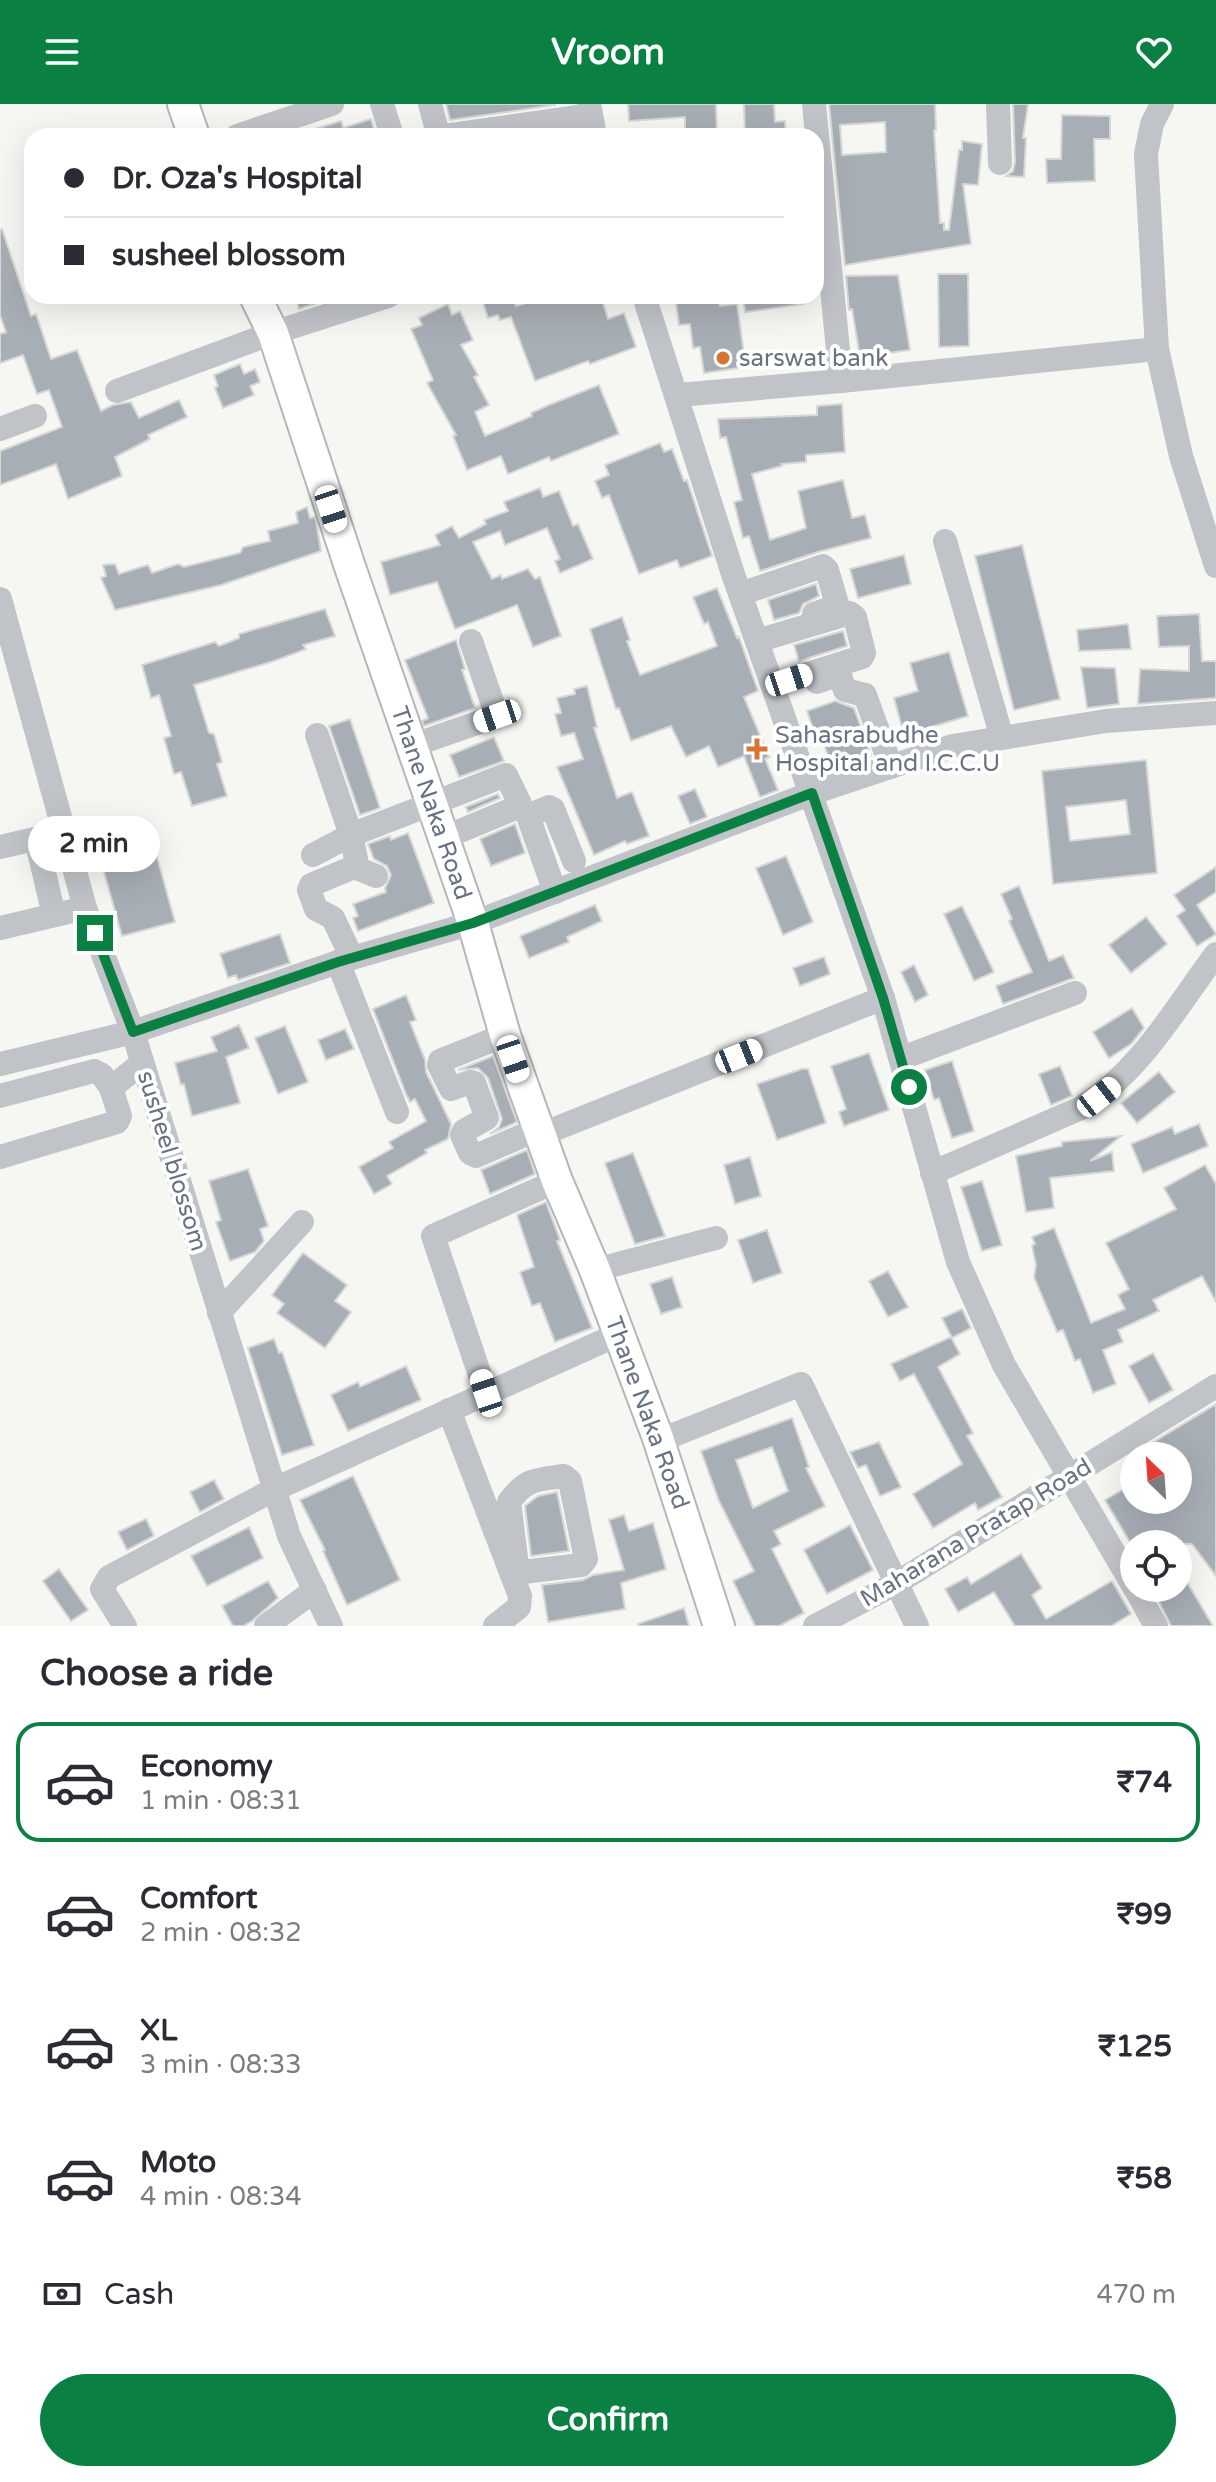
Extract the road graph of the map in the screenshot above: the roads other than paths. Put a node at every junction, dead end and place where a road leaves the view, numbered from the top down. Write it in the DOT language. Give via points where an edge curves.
graph roads {
  1 [pos="183,104"];
  2 [pos="332,104"];
  3 [pos="382,104"];
  4 [pos="430,104"];
  5 [pos="814,104"];
  6 [pos="998,104"];
  7 [pos="1154,111"];
  8 [pos="538,113"];
  9 [pos="592,118"];
  10 [pos="191,128"];
  11 [pos="261,128"];
  12 [pos="390,128"];
  13 [pos="436,128"];
  14 [pos="477,128"];
  15 [pos="816,128"];
  16 [pos="1000,163"];
  17 [pos="824,207"];
  18 [pos="259,304"];
  19 [pos="363,304"];
  20 [pos="647,304"];
  21 [pos="273,333"];
  22 [pos="1157,349"];
  23 [pos="841,381"];
  24 [pos="117,391"];
  25 [pos="678,395"];
  26 [pos="35,416"];
  27 [pos="0,429"];
  28 [pos="945,541"];
  29 [pos="1216,566"];
  30 [pos="740,594"];
  31 [pos="0,600"];
  32 [pos="756,636"];
  33 [pos="471,641"];
  34 [pos="775,690"];
  35 [pos="1216,713"];
  36 [pos="317,735"];
  37 [pos="1002,738"];
  38 [pos="411,746"];
  39 [pos="891,767"];
  40 [pos="812,793"];
  41 [pos="431,803"];
  42 [pos="66,833"];
  43 [pos="351,835"];
  44 [pos="443,838"];
  45 [pos="36,839"];
  46 [pos="0,847"];
  47 [pos="313,855"];
  48 [pos="574,861"];
  49 [pos="555,892"];
  50 [pos="85,908"];
  51 [pos="54,915"];
  52 [pos="473,923"];
  53 [pos="0,928"];
  54 [pos="1216,954"];
  55 [pos="345,960"];
  56 [pos="1075,993"];
  57 [pos="883,998"];
  58 [pos="133,1032"];
  59 [pos="505,1035"];
  60 [pos="902,1058"];
  61 [pos="142,1063"];
  62 [pos="0,1064"];
  63 [pos="111,1088"];
  64 [pos="0,1096"];
  65 [pos="397,1112"];
  66 [pos="539,1132"];
  67 [pos="0,1157"];
  68 [pos="932,1173"];
  69 [pos="557,1181"];
  70 [pos="302,1222"];
  71 [pos="716,1238"];
  72 [pos="595,1270"];
  73 [pos="219,1313"];
  74 [pos="619,1334"];
  75 [pos="1216,1386"];
  76 [pos="486,1393"];
  77 [pos="449,1410"];
  78 [pos="658,1438"];
  79 [pos="1071,1477"];
  80 [pos="275,1489"];
  81 [pos="1120,1563"];
  82 [pos="895,1584"];
  83 [pos="315,1590"];
  84 [pos="1142,1602"];
  85 [pos="1153,1625"];
  86 [pos="125,1626"];
  87 [pos="266,1626"];
  88 [pos="331,1626"];
  89 [pos="495,1626"];
  90 [pos="719,1626"];
  91 [pos="815,1626"];
  92 [pos="917,1626"];
  1 -- 10 [label="main road"];
  2 -- 11 [label="street"];
  3 -- 12 [label="street"];
  4 -- 13 [label="street"];
  5 -- 15 [label="street"];
  6 -- 16 [label="street"];
  7 -- 22 [label="street" via="1146,154"];
  8 -- 9 [label="street"];
  8 -- 14 [label="street"];
  17 -- 23 [label="street"];
  18 -- 21 [label="main road, Thane Naka Road"];
  19 -- 21 [label="street"];
  20 -- 25 [label="street"];
  21 -- 24 [label="street"];
  21 -- 38 [label="main road, Thane Naka Road"];
  22 -- 23 [label="street"];
  22 -- 29 [label="street" via="1181,456"];
  23 -- 25 [label="street"];
  25 -- 30 [label="street"];
  26 -- 27 [label="street"];
  28 -- 37 [label="street"];
  30 -- 32 [label="street"];
  30 -- 32 [label="street" via="823,566 827,570 835,607"];
  31 -- 42 [label="street, susheel blossom"];
  32 -- 34 [label="street"];
  32 -- 34 [label="street" via="850,613 855,617 862,657"];
  33 -- 38 [label="street" via="497,716"];
  34 -- 39 [label="street" via="840,676 845,690 865,695"];
  34 -- 40 [label="street"];
  35 -- 37 [label="street" via="1106,721"];
  36 -- 43 [label="street"];
  37 -- 39 [label="street" via="953,746"];
  38 -- 41 [label="main road, Thane Naka Road"];
  39 -- 40 [label="street"];
  40 -- 49 [label="street"];
  40 -- 57 [label="street"];
  41 -- 43 [label="street"];
  41 -- 44 [label="main road, Thane Naka Road"];
  41 -- 44 [label="street" via="503,774 520,804"];
  42 -- 45 [label="street"];
  42 -- 50 [label="street, susheel blossom"];
  43 -- 47 [label="street"];
  43 -- 55 [label="street" via="356,859 365,871 311,885 309,890 316,909 333,918"];
  44 -- 52 [label="main road, Thane Naka Road"];
  45 -- 46 [label="street"];
  45 -- 51 [label="street"];
  48 -- 49 [label="street" via="553,809 528,816"];
  49 -- 52 [label="street"];
  50 -- 51 [label="street"];
  50 -- 58 [label="street, susheel blossom"];
  51 -- 53 [label="street"];
  52 -- 55 [label="street"];
  52 -- 59 [label="main road, Thane Naka Road"];
  54 -- 68 [label="street" via="1131,1068 1099,1097"];
  55 -- 58 [label="street"];
  55 -- 65 [label="street"];
  56 -- 60 [label="street"];
  57 -- 60 [label="street"];
  57 -- 66 [label="street"];
  58 -- 61 [label="street, susheel blossom"];
  58 -- 62 [label="street"];
  59 -- 66 [label="main road, Thane Naka Road"];
  59 -- 66 [label="street" via="440,1061 451,1089 474,1083 487,1118 462,1135 476,1156"];
  60 -- 68 [label="street"];
  61 -- 63 [label="street"];
  61 -- 73 [label="street, susheel blossom"];
  63 -- 64 [label="street" via="94,1071"];
  63 -- 67 [label="street" via="117,1122"];
  66 -- 69 [label="main road, Thane Naka Road"];
  68 -- 79 [label="street" via="958,1262 990,1336"];
  69 -- 72 [label="main road, Thane Naka Road"];
  69 -- 76 [label="street" via="433,1236"];
  70 -- 73 [label="street"];
  71 -- 72 [label="street"];
  72 -- 74 [label="main road, Thane Naka Road"];
  73 -- 80 [label="street, susheel blossom"];
  74 -- 76 [label="street"];
  74 -- 78 [label="main road, Thane Naka Road"];
  75 -- 79 [label="street, Maharana Pratap Road"];
  76 -- 77 [label="street"];
  77 -- 80 [label="street"];
  77 -- 89 [label="street" via="504,1528 520,1596 519,1607"];
  78 -- 82 [label="street" via="801,1384"];
  78 -- 90 [label="main road, Thane Naka Road"];
  79 -- 81 [label="street"];
  79 -- 82 [label="street, Maharana Pratap Road"];
  80 -- 83 [label="street, susheel blossom" via="289,1536"];
  80 -- 86 [label="street" via="109,1577 102,1589"];
  82 -- 91 [label="street, Maharana Pratap Road"];
  82 -- 92 [label="street"];
  83 -- 87 [label="street"];
  83 -- 88 [label="street, susheel blossom"];
  84 -- 85 [label="street"];
}
